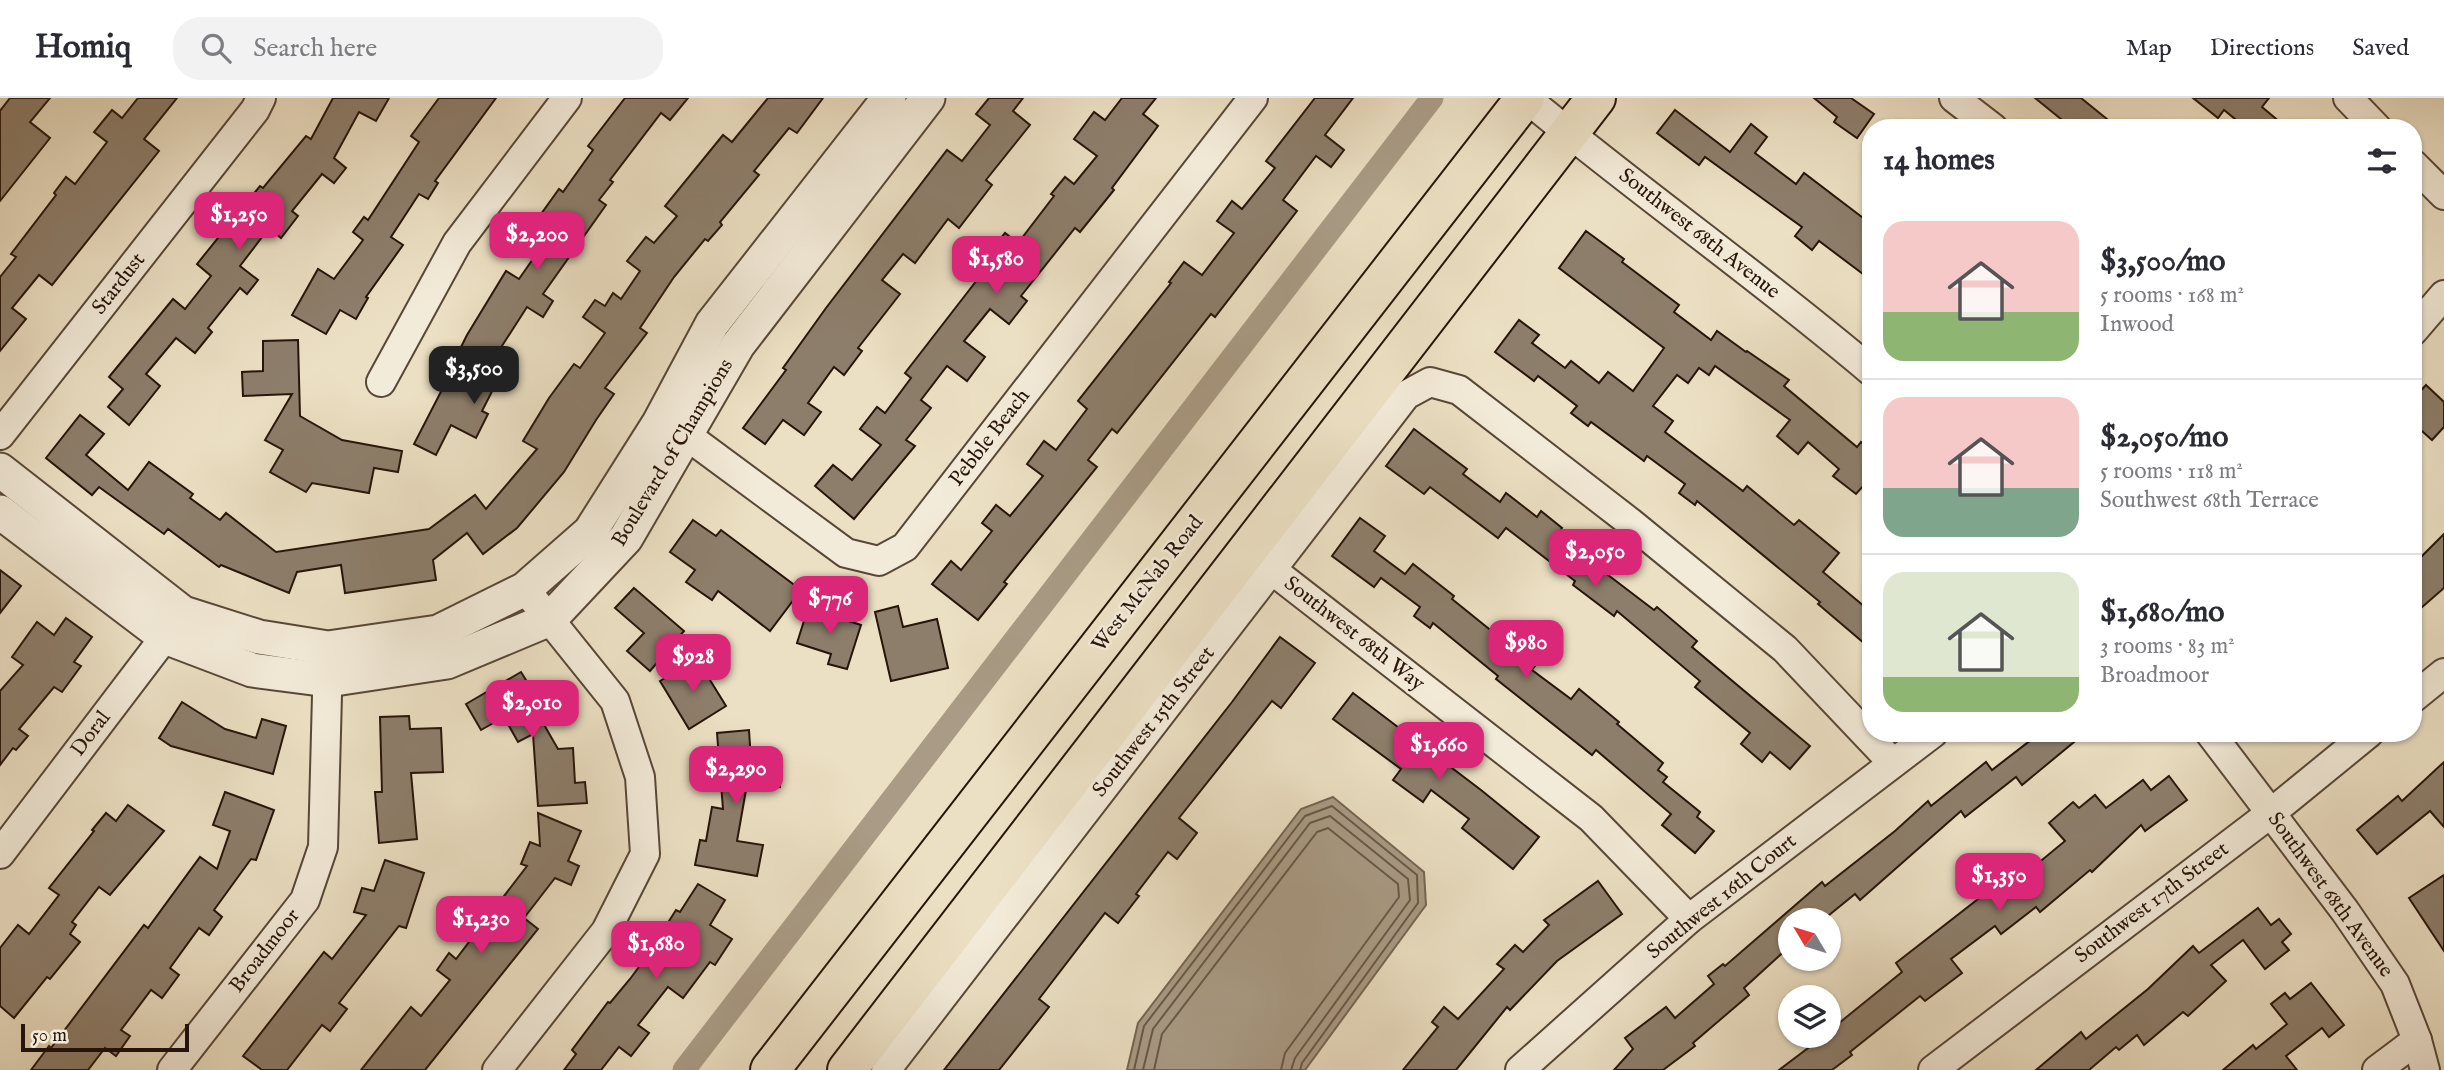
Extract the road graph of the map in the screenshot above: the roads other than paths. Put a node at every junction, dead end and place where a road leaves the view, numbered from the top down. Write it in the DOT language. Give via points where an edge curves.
graph roads {
  1 [pos="261,98"];
  2 [pos="567,98"];
  3 [pos="889,98"];
  4 [pos="928,98"];
  5 [pos="1252,98"];
  6 [pos="1526,98"];
  7 [pos="1596,98"];
  8 [pos="1954,98"];
  9 [pos="2348,98"];
  10 [pos="1981,119"];
  11 [pos="2368,119"];
  12 [pos="1568,133"];
  13 [pos="2422,173"];
  14 [pos="2444,195"];
  15 [pos="2444,295"];
  16 [pos="2422,321"];
  17 [pos="1862,363"];
  18 [pos="381,382"];
  19 [pos="673,429"];
  20 [pos="0,435"];
  21 [pos="0,470"];
  22 [pos="0,512"];
  23 [pos="1272,570"];
  24 [pos="525,589"];
  25 [pos="550,619"];
  26 [pos="174,625"];
  27 [pos="328,664"];
  28 [pos="2444,673"];
  29 [pos="2422,691"];
  30 [pos="1862,730"];
  31 [pos="1873,742"];
  32 [pos="1921,742"];
  33 [pos="2217,742"];
  34 [pos="2358,742"];
  35 [pos="1893,763"];
  36 [pos="2271,813"];
  37 [pos="0,854"];
  38 [pos="1689,919"];
  39 [pos="2417,1040"];
  40 [pos="172,1070"];
  41 [pos="497,1070"];
  42 [pos="770,1070"];
  43 [pos="847,1070"];
  44 [pos="886,1070"];
  45 [pos="1520,1070"];
  46 [pos="1933,1070"];
  47 [pos="2377,1070"];
  48 [pos="2425,1070"];
  1 -- 20 [label="street, Stardust"];
  2 -- 18 [label="street" via="457,243"];
  3 -- 19 [label="street, Boulevard of Champions" via="712,324"];
  4 -- 19 [label="street, Boulevard of Champions"];
  5 -- 19 [label="street, Pebble Beach" via="905,547 879,561 846,553"];
  6 -- 12 [label="street, Southwest 68th Avenue"];
  6 -- 42 [label="main road, West McNab Road"];
  7 -- 12 [label="main road"];
  8 -- 10 [label="street"];
  9 -- 11 [label="street"];
  12 -- 17 [label="street, Southwest 68th Avenue"];
  12 -- 43 [label="main road"];
  13 -- 14 [label="street"];
  15 -- 16 [label="street"];
  19 -- 24 [label="street, Boulevard of Champions" via="590,532"];
  19 -- 25 [label="street, Boulevard of Champions" via="626,538"];
  21 -- 26 [label="street, Boulevard of Champions"];
  22 -- 26 [label="street, Boulevard of Champions"];
  23 -- 30 [label="street, Southwest 15th Street" via="1406,395 1430,383 1459,390 1785,649"];
  23 -- 38 [label="street, Southwest 68th Way" via="1591,818"];
  23 -- 44 [label="street, Southwest 15th Street"];
  24 -- 25 [label="street"];
  24 -- 27 [label="street, Boulevard of Champions" via="438,632"];
  25 -- 27 [label="street, Boulevard of Champions" via="447,662"];
  25 -- 41 [label="street" via="615,701 640,777 645,854 606,931"];
  26 -- 27 [label="street, Boulevard of Champions" via="260,637"];
  26 -- 37 [label="street, Doral"];
  27 -- 40 [label="street, Broadmoor" via="323,847 305,900"];
  28 -- 29 [label="street"];
  31 -- 35 [label="street, Southwest 15th Street"];
  32 -- 35 [label="street, Southwest 16th Court"];
  33 -- 36 [label="street, Southwest 68th Avenue"];
  34 -- 36 [label="street, Southwest 17th Street"];
  35 -- 38 [label="street, Southwest 16th Court"];
  36 -- 39 [label="street, Southwest 68th Avenue" via="2395,984"];
  36 -- 46 [label="street, Southwest 17th Street"];
  38 -- 45 [label="street, Southwest 16th Court"];
  39 -- 47 [label="street"];
  39 -- 48 [label="street, Southwest 68th Avenue"];
}
